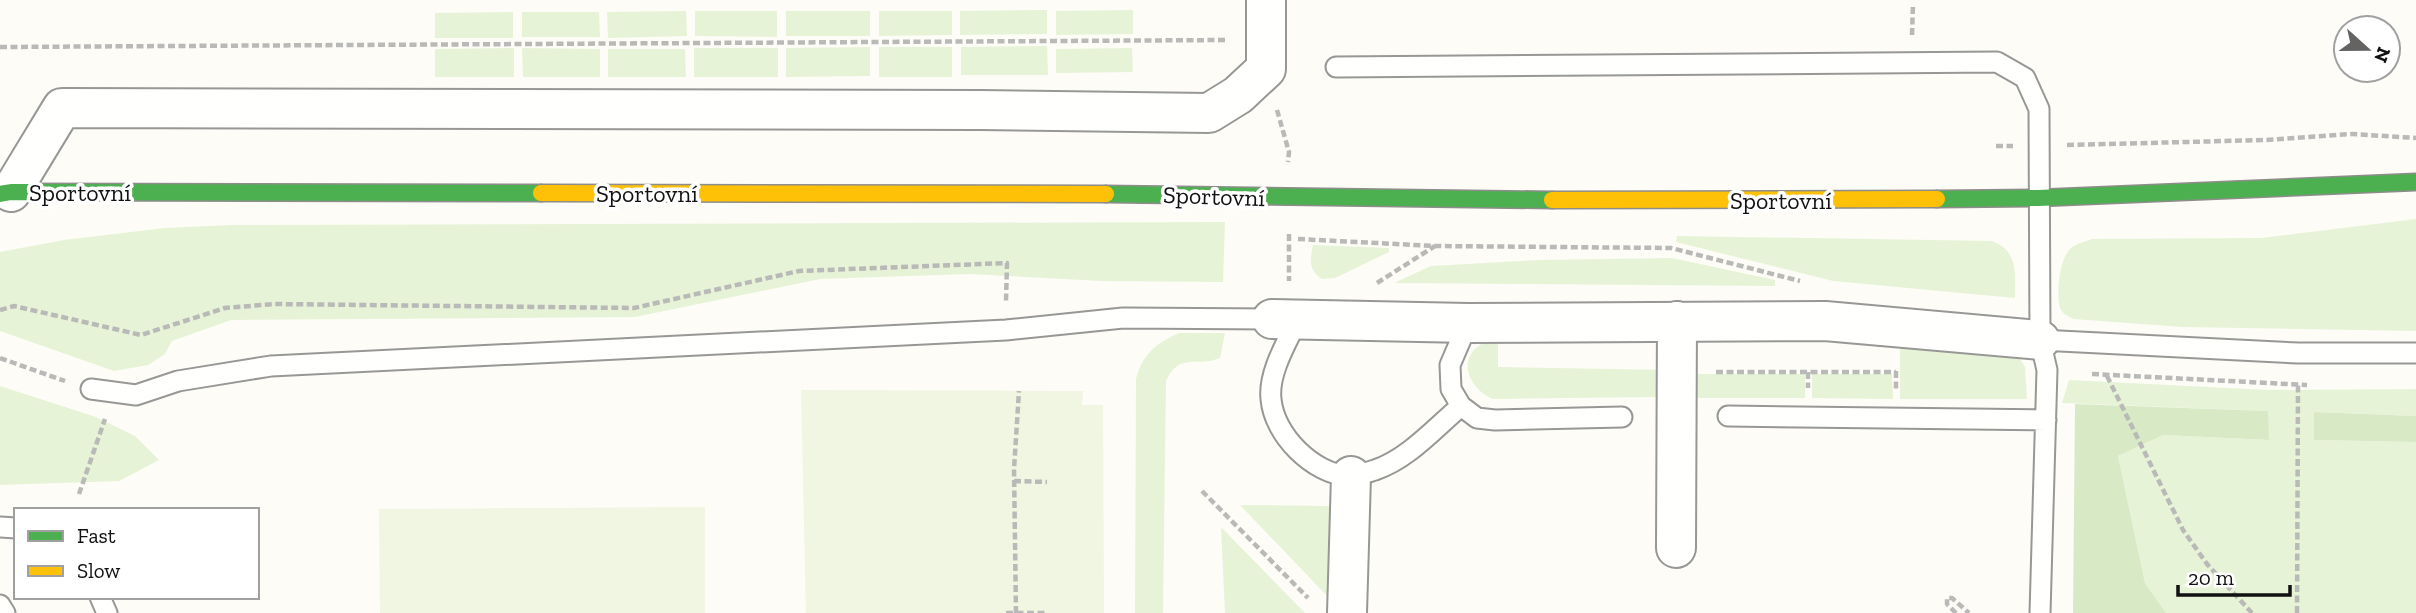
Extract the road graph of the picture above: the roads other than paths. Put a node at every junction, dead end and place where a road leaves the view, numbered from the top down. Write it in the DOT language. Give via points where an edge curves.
graph roads {
  1 [pos="1266,0"];
  2 [pos="1336,67"];
  3 [pos="2416,182"];
  4 [pos="3,194"];
  5 [pos="2038,198"];
  6 [pos="1285,319"];
  7 [pos="1677,321"];
  8 [pos="1468,323"];
  9 [pos="2040,340"];
  10 [pos="2416,353"];
  11 [pos="91,389"];
  12 [pos="1461,406"];
  13 [pos="1728,416"];
  14 [pos="1622,418"];
  15 [pos="2046,420"];
  16 [pos="1350,476"];
  17 [pos="1676,548"];
  18 [pos="0,605"];
  19 [pos="1331,608"];
  20 [pos="5,613"];
  21 [pos="2040,613"];
  1 -- 4 [label="street, Sportovní" via="1266,55 1238,94 1209,113 62,108"];
  2 -- 5 [label="lane" via="1997,62 2025,78 2039,109"];
  3 -- 5 [label="main road, Sportovní"];
  4 -- 5 [label="main road, Sportovní" via="1150,194 1698,201"];
  5 -- 9 [label="lane"];
  6 -- 8 [label="street"];
  6 -- 11 [label="lane" via="1123,318 1006,330 271,366 178,381 136,395"];
  6 -- 16 [label="lane" via="1270,398 1276,419 1286,439 1302,455"];
  7 -- 8 [label="street"];
  7 -- 9 [label="street" via="1825,321"];
  7 -- 17 [label="street"];
  8 -- 12 [label="lane" via="1450,366 1451,389"];
  9 -- 10 [label="lane" via="2298,353"];
  9 -- 15 [label="lane" via="2047,370"];
  12 -- 14 [label="lane" via="1477,418 1495,420"];
  12 -- 16 [label="lane" via="1397,459 1377,470"];
  13 -- 15 [label="lane"];
  15 -- 21 [label="lane"];
  16 -- 19 [label="street"];
  18 -- 20 [label="lane"];
}
